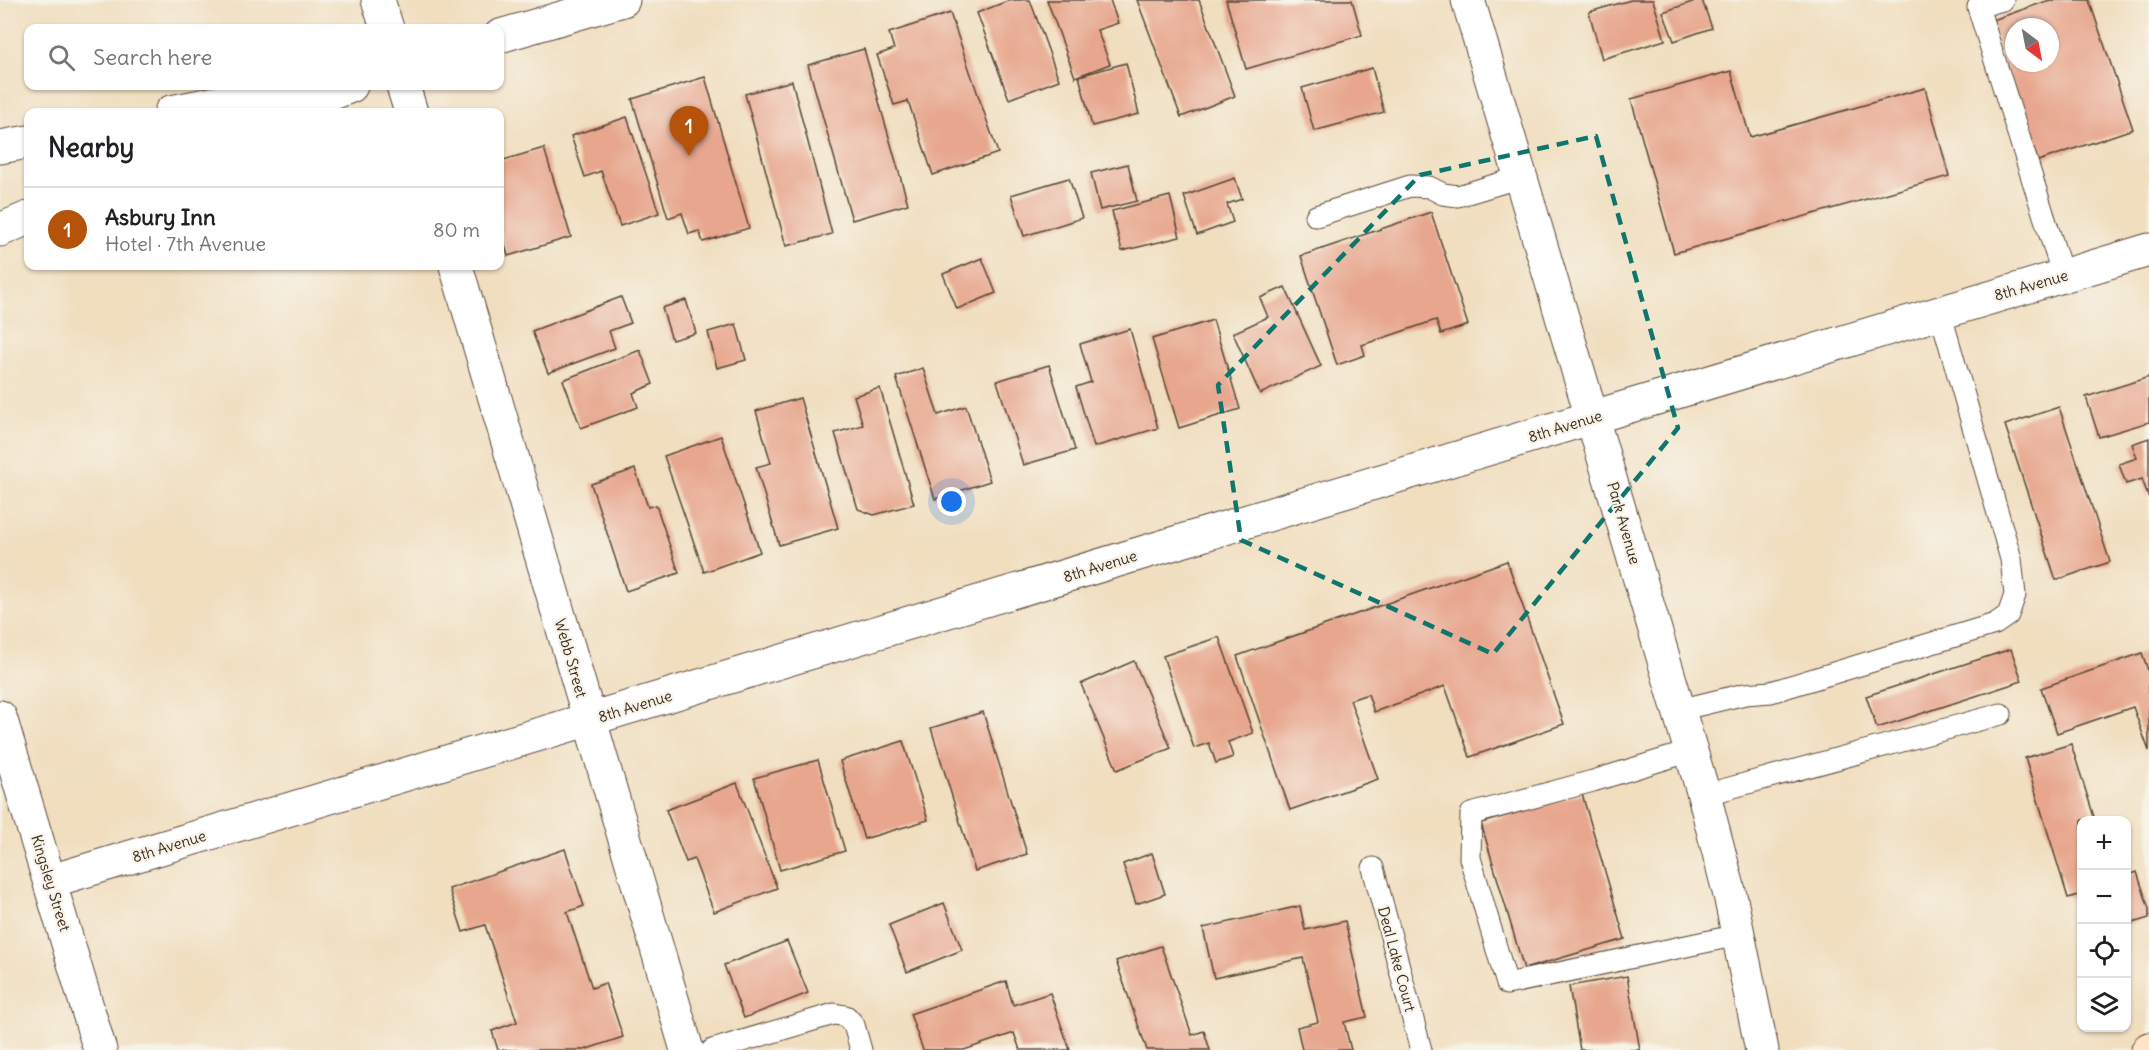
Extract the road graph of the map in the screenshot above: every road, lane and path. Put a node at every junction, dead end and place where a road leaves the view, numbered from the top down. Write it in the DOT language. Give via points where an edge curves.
graph roads {
  1 [pos="378,0"];
  2 [pos="623,0"];
  3 [pos="1468,0"];
  4 [pos="2002,0"];
  5 [pos="386,24"];
  6 [pos="504,35"];
  7 [pos="283,90"];
  8 [pos="341,90"];
  9 [pos="404,90"];
  10 [pos="191,108"];
  11 [pos="295,108"];
  12 [pos="410,108"];
  13 [pos="24,143"];
  14 [pos="0,147"];
  15 [pos="1521,177"];
  16 [pos="1316,216"];
  17 [pos="24,220"];
  18 [pos="0,230"];
  19 [pos="2149,250"];
  20 [pos="457,270"];
  21 [pos="2063,276"];
  22 [pos="1940,312"];
  23 [pos="1593,418"];
  24 [pos="1679,710"];
  25 [pos="2001,714"];
  26 [pos="0,717"];
  27 [pos="590,720"];
  28 [pos="1691,751"];
  29 [pos="1704,795"];
  30 [pos="1373,868"];
  31 [pos="51,881"];
  32 [pos="1738,935"];
  33 [pos="100,1050"];
  34 [pos="687,1050"];
  35 [pos="712,1050"];
  36 [pos="861,1050"];
  37 [pos="1421,1050"];
  38 [pos="1762,1050"];
  1 -- 5 [label="street"];
  2 -- 6 [label="street"];
  3 -- 15 [label="street, Park Avenue"];
  4 -- 21 [label="lane" via="1978,7"];
  7 -- 10 [label="street"];
  8 -- 11 [label="street"];
  9 -- 12 [label="street"];
  13 -- 14 [label="street"];
  15 -- 16 [label="lane" via="1458,196 1410,186"];
  15 -- 23 [label="street, Park Avenue"];
  17 -- 18 [label="street"];
  19 -- 21 [label="street, 8th Avenue"];
  20 -- 27 [label="street, Webb Street"];
  21 -- 22 [label="street, 8th Avenue"];
  22 -- 23 [label="street, 8th Avenue"];
  22 -- 24 [label="lane" via="2011,560 2015,595 2008,615 1995,624 1771,692 1745,694"];
  23 -- 24 [label="street, Park Avenue"];
  23 -- 27 [label="street, 8th Avenue"];
  24 -- 28 [label="street, Park Avenue"];
  25 -- 29 [label="lane"];
  26 -- 31 [label="street, Kingsley Street"];
  27 -- 31 [label="street, 8th Avenue"];
  27 -- 34 [label="street, Webb Street"];
  28 -- 29 [label="street, Park Avenue"];
  28 -- 32 [label="lane" via="1471,814 1470,858 1507,984"];
  29 -- 32 [label="street, Park Avenue"];
  30 -- 37 [label="lane, Deal Lake Court"];
  31 -- 33 [label="street, Kingsley Street"];
  32 -- 38 [label="street, Park Avenue"];
  35 -- 36 [label="lane" via="834,1014 846,1016 854,1025"];
}
